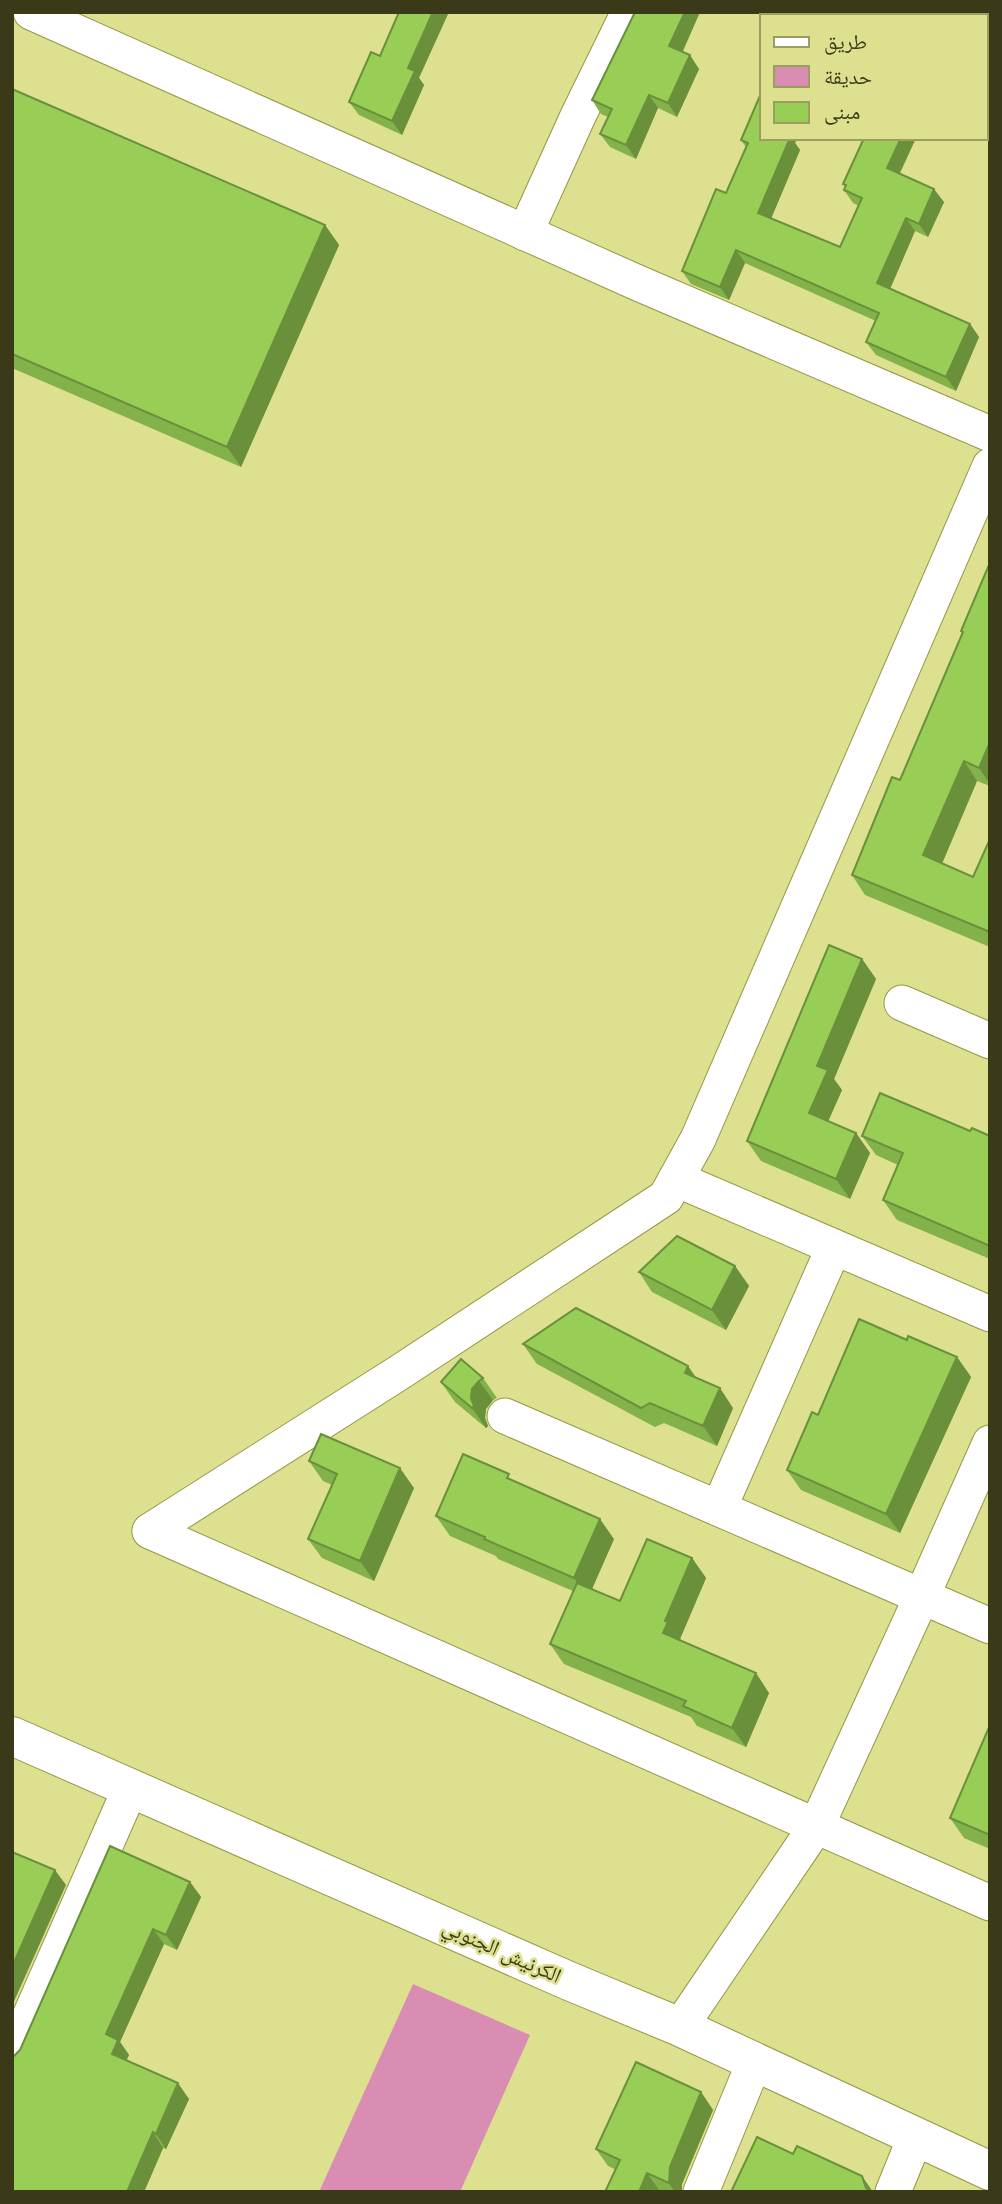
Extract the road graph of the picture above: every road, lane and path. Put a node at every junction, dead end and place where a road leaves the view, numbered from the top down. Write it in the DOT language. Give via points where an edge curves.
graph roads {
  1 [pos="31,12"];
  2 [pos="629,12"];
  3 [pos="525,233"];
  4 [pos="990,434"];
  5 [pos="990,466"];
  6 [pos="902,1003"];
  7 [pos="990,1041"];
  8 [pos="676,1180"];
  9 [pos="834,1247"];
  10 [pos="990,1314"];
  11 [pos="505,1416"];
  12 [pos="990,1443"];
  13 [pos="719,1508"];
  14 [pos="922,1596"];
  15 [pos="990,1626"];
  16 [pos="12,1737"];
  17 [pos="131,1789"];
  18 [pos="817,1825"];
  19 [pos="990,1903"];
  20 [pos="680,2027"];
  21 [pos="12,2057"];
  22 [pos="754,2063"];
  23 [pos="915,2138"];
  24 [pos="990,2171"];
  25 [pos="701,2192"];
  26 [pos="893,2192"];
  1 -- 3 [label="street"];
  2 -- 3 [label="street"];
  3 -- 4 [label="street"];
  5 -- 8 [label="street" via="698,1139"];
  6 -- 7 [label="street"];
  8 -- 9 [label="street"];
  8 -- 18 [label="street" via="666,1197 150,1531"];
  9 -- 10 [label="street"];
  9 -- 13 [label="street"];
  11 -- 13 [label="street"];
  12 -- 14 [label="street"];
  13 -- 14 [label="street"];
  14 -- 15 [label="street"];
  14 -- 18 [label="street"];
  16 -- 17 [label="main road, الكرنيش الجنوبي"];
  17 -- 20 [label="main road, الكرنيش الجنوبي"];
  17 -- 21 [label="street"];
  18 -- 19 [label="street"];
  18 -- 20 [label="street"];
  20 -- 22 [label="main road, الكرنيش الجنوبي"];
  22 -- 23 [label="main road, الكرنيش الجنوبي"];
  22 -- 25 [label="street"];
  23 -- 24 [label="main road, الكرنيش الجنوبي"];
  23 -- 26 [label="street"];
}
